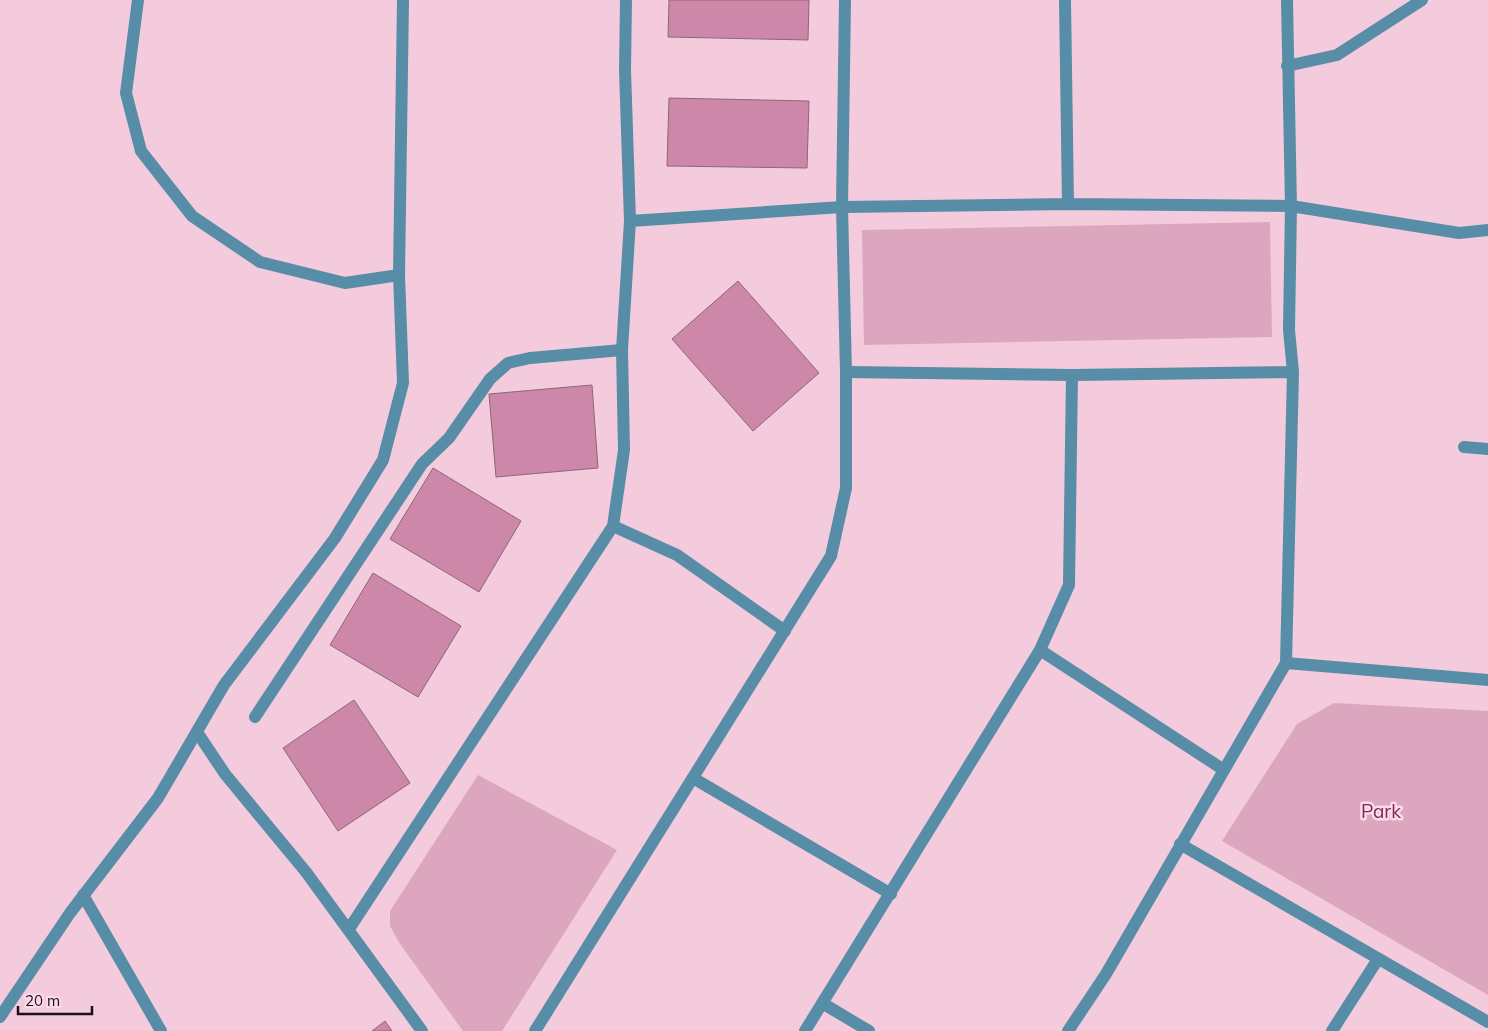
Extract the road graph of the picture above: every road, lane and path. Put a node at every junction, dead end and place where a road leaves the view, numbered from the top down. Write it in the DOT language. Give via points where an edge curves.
graph roads {
  1 [pos="138,0"];
  2 [pos="403,0"];
  3 [pos="626,0"];
  4 [pos="845,0"];
  5 [pos="1065,0"];
  6 [pos="1287,0"];
  7 [pos="1422,0"];
  8 [pos="1287,66"];
  9 [pos="1068,204"];
  10 [pos="1291,206"];
  11 [pos="842,207"];
  12 [pos="630,221"];
  13 [pos="1488,230"];
  14 [pos="399,275"];
  15 [pos="622,350"];
  16 [pos="846,372"];
  17 [pos="1293,372"];
  18 [pos="1072,375"];
  19 [pos="1464,447"];
  20 [pos="1488,449"];
  21 [pos="613,526"];
  22 [pos="785,631"];
  23 [pos="1040,650"];
  24 [pos="1286,663"];
  25 [pos="1488,680"];
  26 [pos="255,718"];
  27 [pos="197,732"];
  28 [pos="1224,770"];
  29 [pos="693,778"];
  30 [pos="1180,844"];
  31 [pos="890,894"];
  32 [pos="84,895"];
  33 [pos="348,929"];
  34 [pos="1378,959"];
  35 [pos="822,1004"];
  36 [pos="0,1017"];
  37 [pos="1488,1022"];
  38 [pos="161,1031"];
  39 [pos="422,1031"];
  40 [pos="535,1031"];
  41 [pos="805,1031"];
  42 [pos="869,1031"];
  43 [pos="1068,1031"];
  44 [pos="1332,1031"];
  1 -- 14 [label="street" via="126,93 128,101 141,151 192,216 260,262 345,283"];
  2 -- 14 [label="street"];
  3 -- 12 [label="street"];
  4 -- 11 [label="street"];
  5 -- 9 [label="street"];
  6 -- 8 [label="street"];
  7 -- 8 [label="street" via="1337,55"];
  8 -- 10 [label="street"];
  9 -- 10 [label="street"];
  9 -- 11 [label="street"];
  10 -- 13 [label="street" via="1458,233"];
  10 -- 17 [label="street" via="1289,330"];
  11 -- 12 [label="street"];
  11 -- 16 [label="street"];
  12 -- 15 [label="street"];
  14 -- 27 [label="street" via="403,383 383,460 335,538 224,685"];
  15 -- 21 [label="street" via="624,450"];
  15 -- 26 [label="street" via="518,360 499,370 449,438 422,464"];
  16 -- 18 [label="street"];
  16 -- 22 [label="street" via="846,488 831,556"];
  17 -- 18 [label="street"];
  17 -- 24 [label="street"];
  18 -- 23 [label="street" via="1068,585"];
  19 -- 20 [label="street"];
  21 -- 22 [label="street" via="677,555"];
  21 -- 33 [label="street"];
  22 -- 29 [label="street"];
  23 -- 28 [label="street"];
  23 -- 31 [label="street"];
  24 -- 25 [label="street"];
  24 -- 28 [label="street"];
  27 -- 32 [label="street" via="158,798"];
  27 -- 33 [label="street" via="224,774 306,872"];
  28 -- 30 [label="street"];
  29 -- 31 [label="street"];
  29 -- 40 [label="street"];
  30 -- 34 [label="street"];
  30 -- 43 [label="street" via="1106,974"];
  31 -- 35 [label="street"];
  32 -- 36 [label="street"];
  32 -- 38 [label="street"];
  33 -- 39 [label="street"];
  34 -- 37 [label="street"];
  34 -- 44 [label="street"];
  35 -- 41 [label="street"];
  35 -- 42 [label="street"];
}
